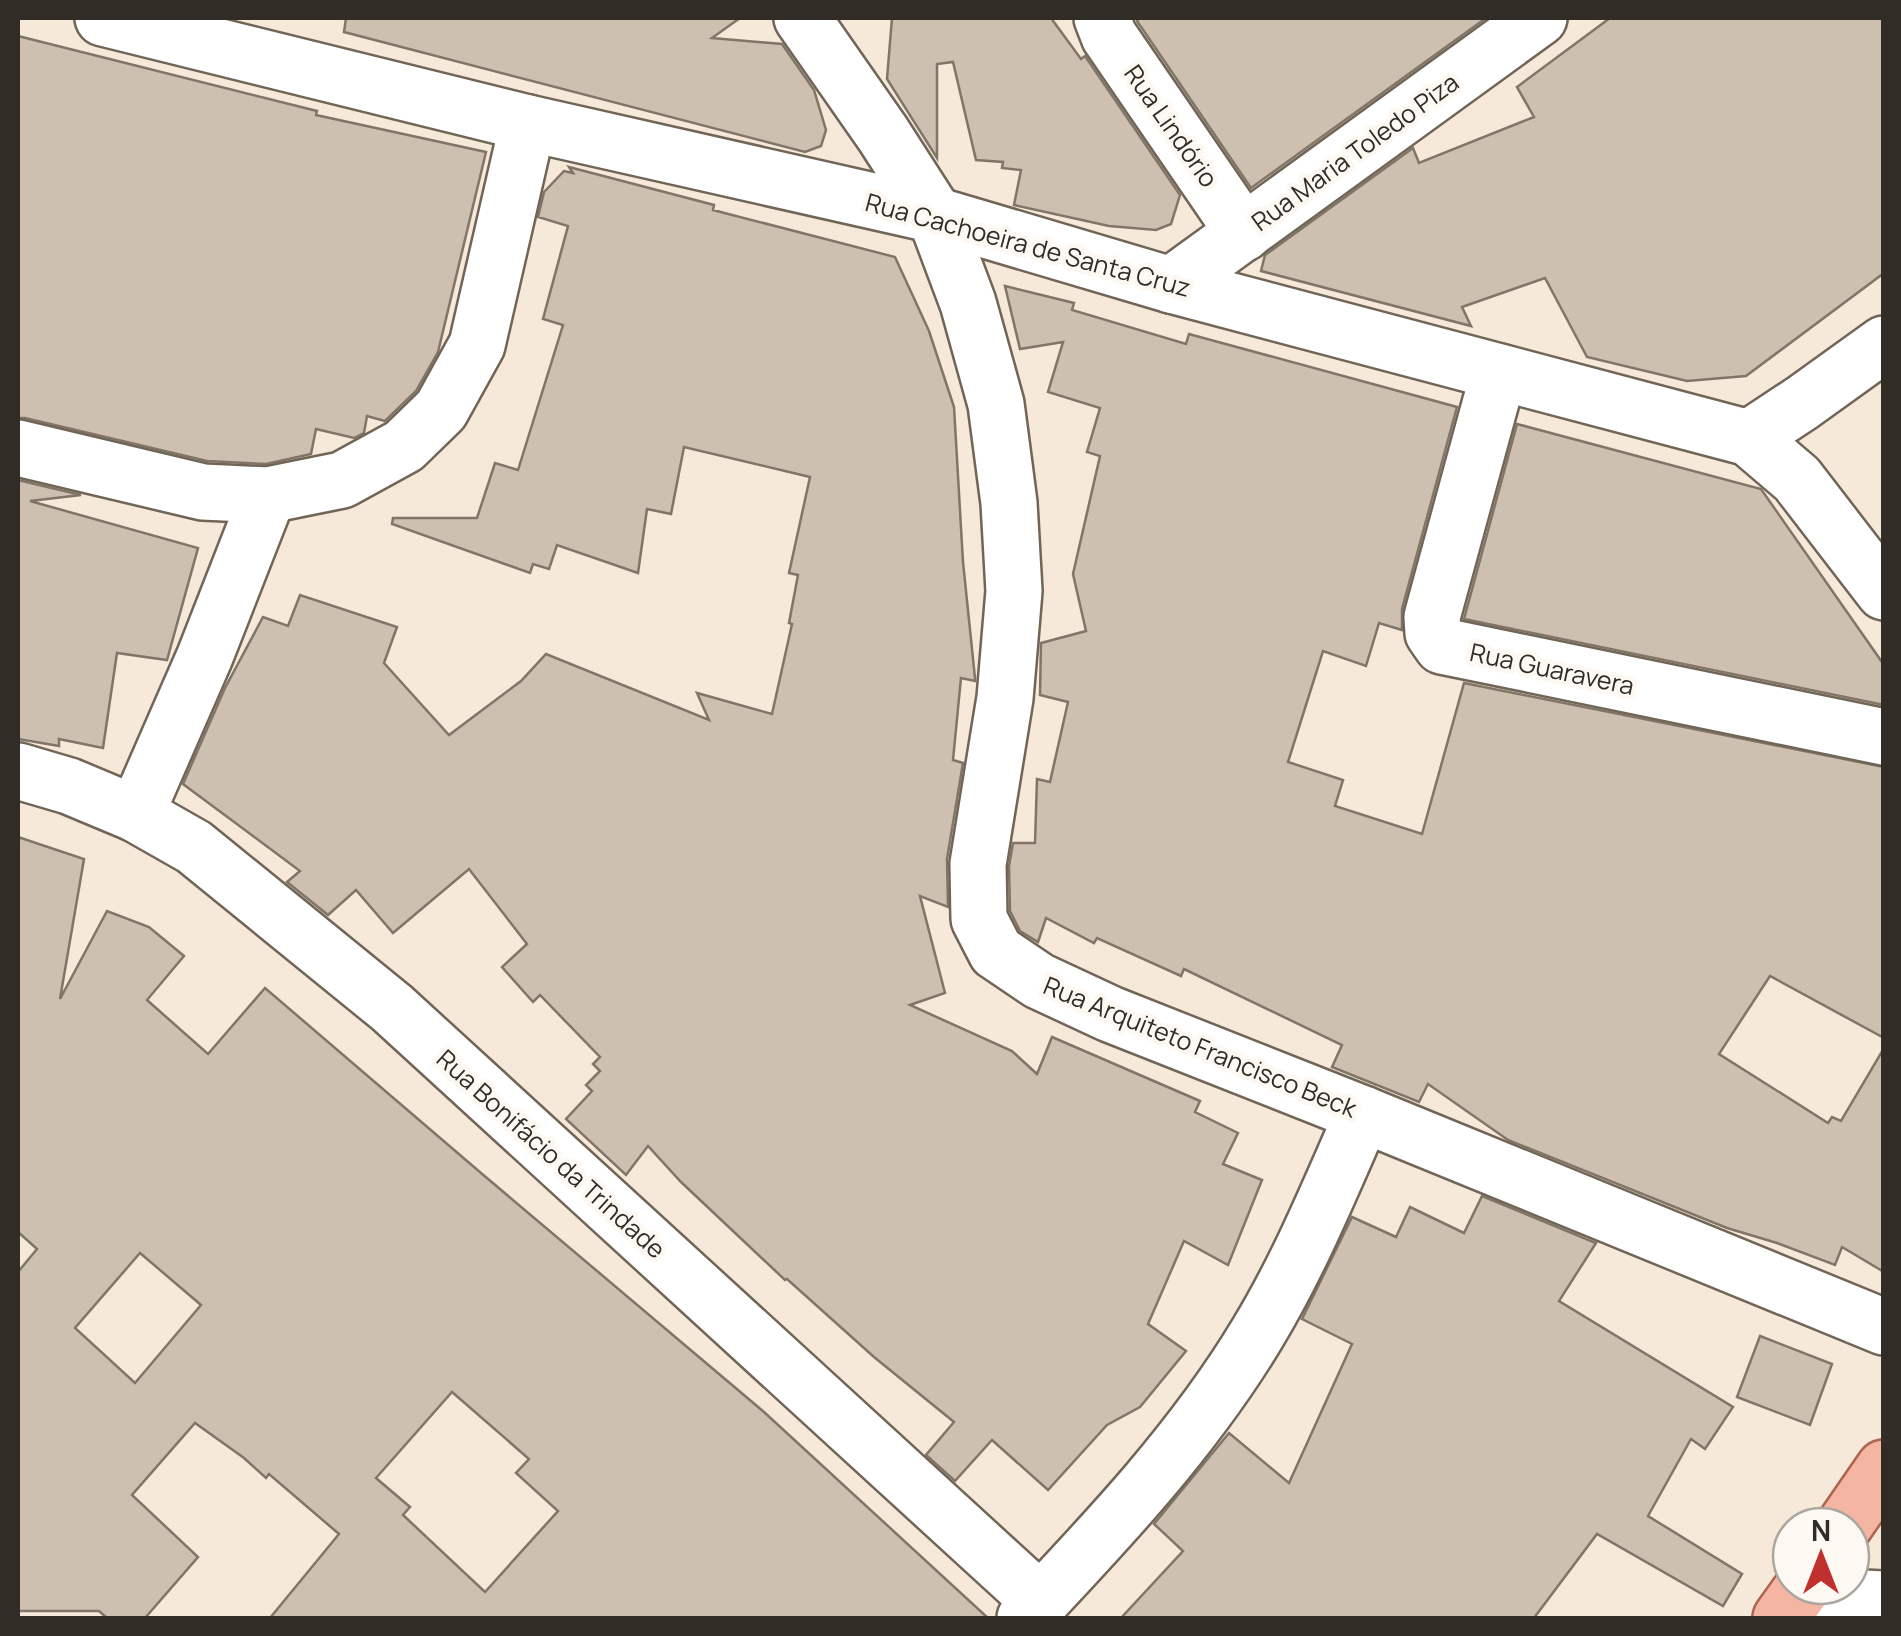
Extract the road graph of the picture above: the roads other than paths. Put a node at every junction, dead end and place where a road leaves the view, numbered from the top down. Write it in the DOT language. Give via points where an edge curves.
graph roads {
  1 [pos="103,18"];
  2 [pos="802,18"];
  3 [pos="1102,18"];
  4 [pos="1538,18"];
  5 [pos="528,123"];
  6 [pos="935,215"];
  7 [pos="1244,233"];
  8 [pos="1171,285"];
  9 [pos="1884,344"];
  10 [pos="1498,372"];
  11 [pos="1749,438"];
  12 [pos="18,448"];
  13 [pos="268,495"];
  14 [pos="1884,592"];
  15 [pos="1884,737"];
  16 [pos="18,771"];
  17 [pos="136,814"];
  18 [pos="1363,1114"];
  19 [pos="1884,1327"];
  20 [pos="1884,1468"];
  21 [pos="1858,1506"];
  22 [pos="1033,1610"];
  1 -- 5 [label="street, Rua Cachoeira de Santa Cruz"];
  2 -- 6 [label="street, Rua Arquiteto Francisco Beck"];
  3 -- 7 [label="street, Rua Lindório"];
  4 -- 7 [label="street, Rua Maria Toledo Piza"];
  5 -- 6 [label="street, Rua Cachoeira de Santa Cruz"];
  5 -- 13 [label="street" via="477,345 441,410 404,446 342,480"];
  6 -- 8 [label="street, Rua Cachoeira de Santa Cruz"];
  6 -- 18 [label="street, Rua Arquiteto Francisco Beck" via="996,404 1009,503 1014,591 1005,698 978,864 979,919 996,952 1039,982"];
  7 -- 8 [label="street, Rua Maria Toledo Piza"];
  8 -- 10 [label="street, Rua Cachoeira de Santa Cruz"];
  9 -- 11 [label="street"];
  10 -- 11 [label="street, Rua Cachoeira de Santa Cruz"];
  10 -- 15 [label="street, Rua Guaravera" via="1432,618 1442,646"];
  11 -- 14 [label="street, Rua Cachoeira de Santa Cruz" via="1797,479"];
  12 -- 13 [label="street" via="203,492"];
  13 -- 17 [label="street"];
  16 -- 17 [label="street, Rua Bonifácio da Trindade"];
  17 -- 22 [label="street, Rua Bonifácio da Trindade" via="194,847 392,1008"];
  18 -- 19 [label="street, Rua Arquiteto Francisco Beck"];
  18 -- 22 [label="street" via="1307,1240 1207,1410"];
  20 -- 21 [label="main road"];
}
